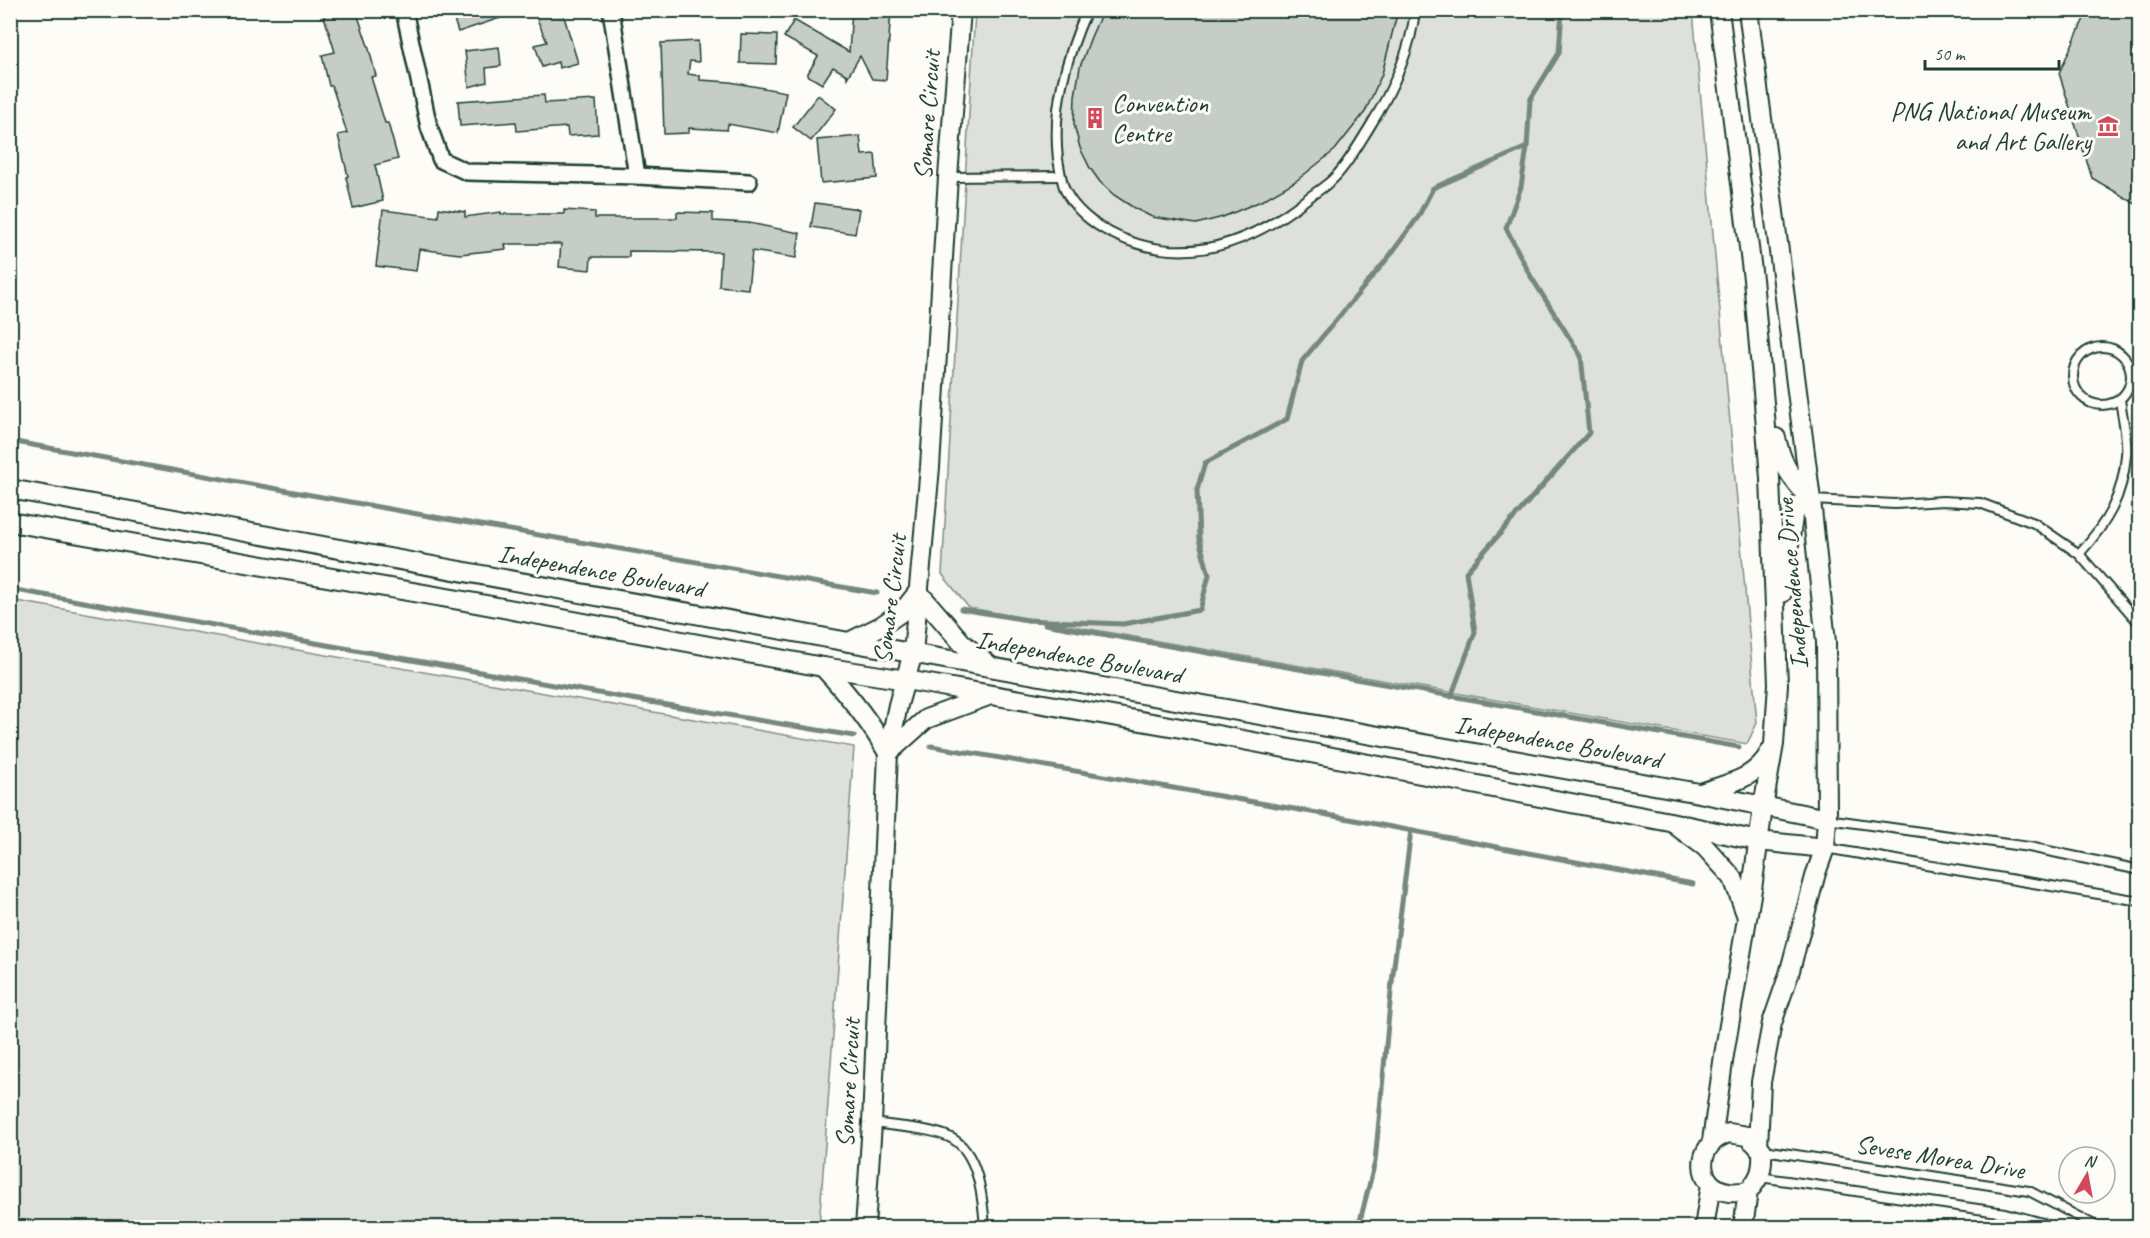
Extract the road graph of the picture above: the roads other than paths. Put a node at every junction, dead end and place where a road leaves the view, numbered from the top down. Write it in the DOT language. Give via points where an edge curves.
graph roads {
  1 [pos="404,10"];
  2 [pos="611,10"];
  3 [pos="961,10"];
  4 [pos="1087,10"];
  5 [pos="1415,10"];
  6 [pos="1719,10"];
  7 [pos="1748,10"];
  8 [pos="637,176"];
  9 [pos="1060,176"];
  10 [pos="948,177"];
  11 [pos="749,182"];
  12 [pos="2120,399"];
  13 [pos="1764,403"];
  14 [pos="10,489"];
  15 [pos="1811,500"];
  16 [pos="10,522"];
  17 [pos="2079,554"];
  18 [pos="918,592"];
  19 [pos="2139,624"];
  20 [pos="1775,630"];
  21 [pos="849,642"];
  22 [pos="913,653"];
  23 [pos="823,668"];
  24 [pos="992,668"];
  25 [pos="906,680"];
  26 [pos="990,695"];
  27 [pos="1774,744"];
  28 [pos="888,753"];
  29 [pos="1699,793"];
  30 [pos="1763,807"];
  31 [pos="1827,819"];
  32 [pos="1670,822"];
  33 [pos="1758,841"];
  34 [pos="1825,848"];
  35 [pos="2139,870"];
  36 [pos="2139,901"];
  37 [pos="1747,918"];
  38 [pos="872,1123"];
  39 [pos="1712,1141"];
  40 [pos="1760,1148"];
  41 [pos="1760,1177"];
  42 [pos="1712,1184"];
  43 [pos="1748,1191"];
  44 [pos="2139,1222"];
  45 [pos="865,1227"];
  46 [pos="985,1227"];
  47 [pos="1704,1227"];
  48 [pos="1743,1227"];
  49 [pos="2050,1227"];
  1 -- 8 [label="street" via="429,127 441,160 467,172"];
  2 -- 8 [label="street"];
  3 -- 10 [label="street, Somare Circuit"];
  4 -- 9 [label="lane" via="1063,76 1056,124"];
  5 -- 9 [label="lane" via="1398,74 1378,114 1335,177 1290,212 1248,235 1208,249 1177,252 1131,243 1079,211"];
  6 -- 13 [label="street, Independence Drive" via="1753,279"];
  7 -- 15 [label="street, Independence Drive"];
  8 -- 11 [label="street"];
  9 -- 10 [label="lane"];
  10 -- 18 [label="street, Somare Circuit"];
  12 -- 12 [label="lane" via="2103,406 2078,394 2073,386 2073,367 2084,351 2104,346 2122,354 2128,362 2131,382"];
  12 -- 17 [label="lane" via="2127,454 2117,501"];
  13 -- 15 [label="street" via="1773,420 1780,458"];
  13 -- 20 [label="street, Independence Drive"];
  14 -- 21 [label="street, Independence Boulevard"];
  15 -- 17 [label="lane" via="1980,503 2034,523"];
  15 -- 20 [label="street" via="1799,505 1793,517"];
  15 -- 31 [label="street, Independence Drive" via="1826,642"];
  16 -- 23 [label="street, Independence Boulevard"];
  17 -- 19 [label="lane"];
  18 -- 21 [label="street" via="903,611"];
  18 -- 22 [label="street, Somare Circuit"];
  18 -- 24 [label="street" via="962,644"];
  20 -- 27 [label="street, Independence Drive" via="1778,684"];
  21 -- 22 [label="street, Independence Boulevard"];
  22 -- 24 [label="street, Independence Boulevard"];
  22 -- 25 [label="street, Somare Circuit"];
  23 -- 25 [label="street, Independence Boulevard"];
  23 -- 28 [label="street" via="872,725"];
  24 -- 29 [label="street, Independence Boulevard"];
  25 -- 26 [label="street, Independence Boulevard"];
  25 -- 28 [label="street, Somare Circuit"];
  26 -- 28 [label="street" via="926,719"];
  26 -- 32 [label="street, Independence Boulevard"];
  27 -- 29 [label="street" via="1763,765 1746,777"];
  27 -- 30 [label="street, Independence Drive"];
  28 -- 38 [label="street, Somare Circuit"];
  29 -- 30 [label="street, Independence Boulevard"];
  30 -- 31 [label="street, Independence Boulevard"];
  30 -- 33 [label="street, Independence Drive"];
  31 -- 34 [label="street, Independence Drive"];
  31 -- 35 [label="lane, Independence Boulevard" via="2029,847"];
  32 -- 33 [label="street, Independence Boulevard"];
  32 -- 37 [label="street" via="1705,847 1733,878"];
  33 -- 34 [label="street, Independence Boulevard"];
  33 -- 37 [label="street, Independence Drive"];
  34 -- 36 [label="lane, Independence Boulevard"];
  34 -- 40 [label="street, Independence Drive" via="1772,1023 1761,1082"];
  37 -- 39 [label="street, Independence Drive"];
  38 -- 45 [label="street, Somare Circuit"];
  38 -- 46 [label="lane" via="950,1137 963,1147 975,1167"];
  39 -- 40 [label="street" via="1729,1133 1738,1134 1747,1136"];
  39 -- 42 [label="street, Independence Drive" via="1703,1162"];
  40 -- 41 [label="street, Independence Drive"];
  40 -- 44 [label="lane, Sevese Morea Drive" via="2029,1191 2098,1227"];
  41 -- 43 [label="street"];
  41 -- 49 [label="lane, Sevese Morea Drive" via="2005,1213"];
  42 -- 43 [label="street" via="1728,1192"];
  42 -- 47 [label="street, Independence Drive"];
  43 -- 48 [label="street"];
}
